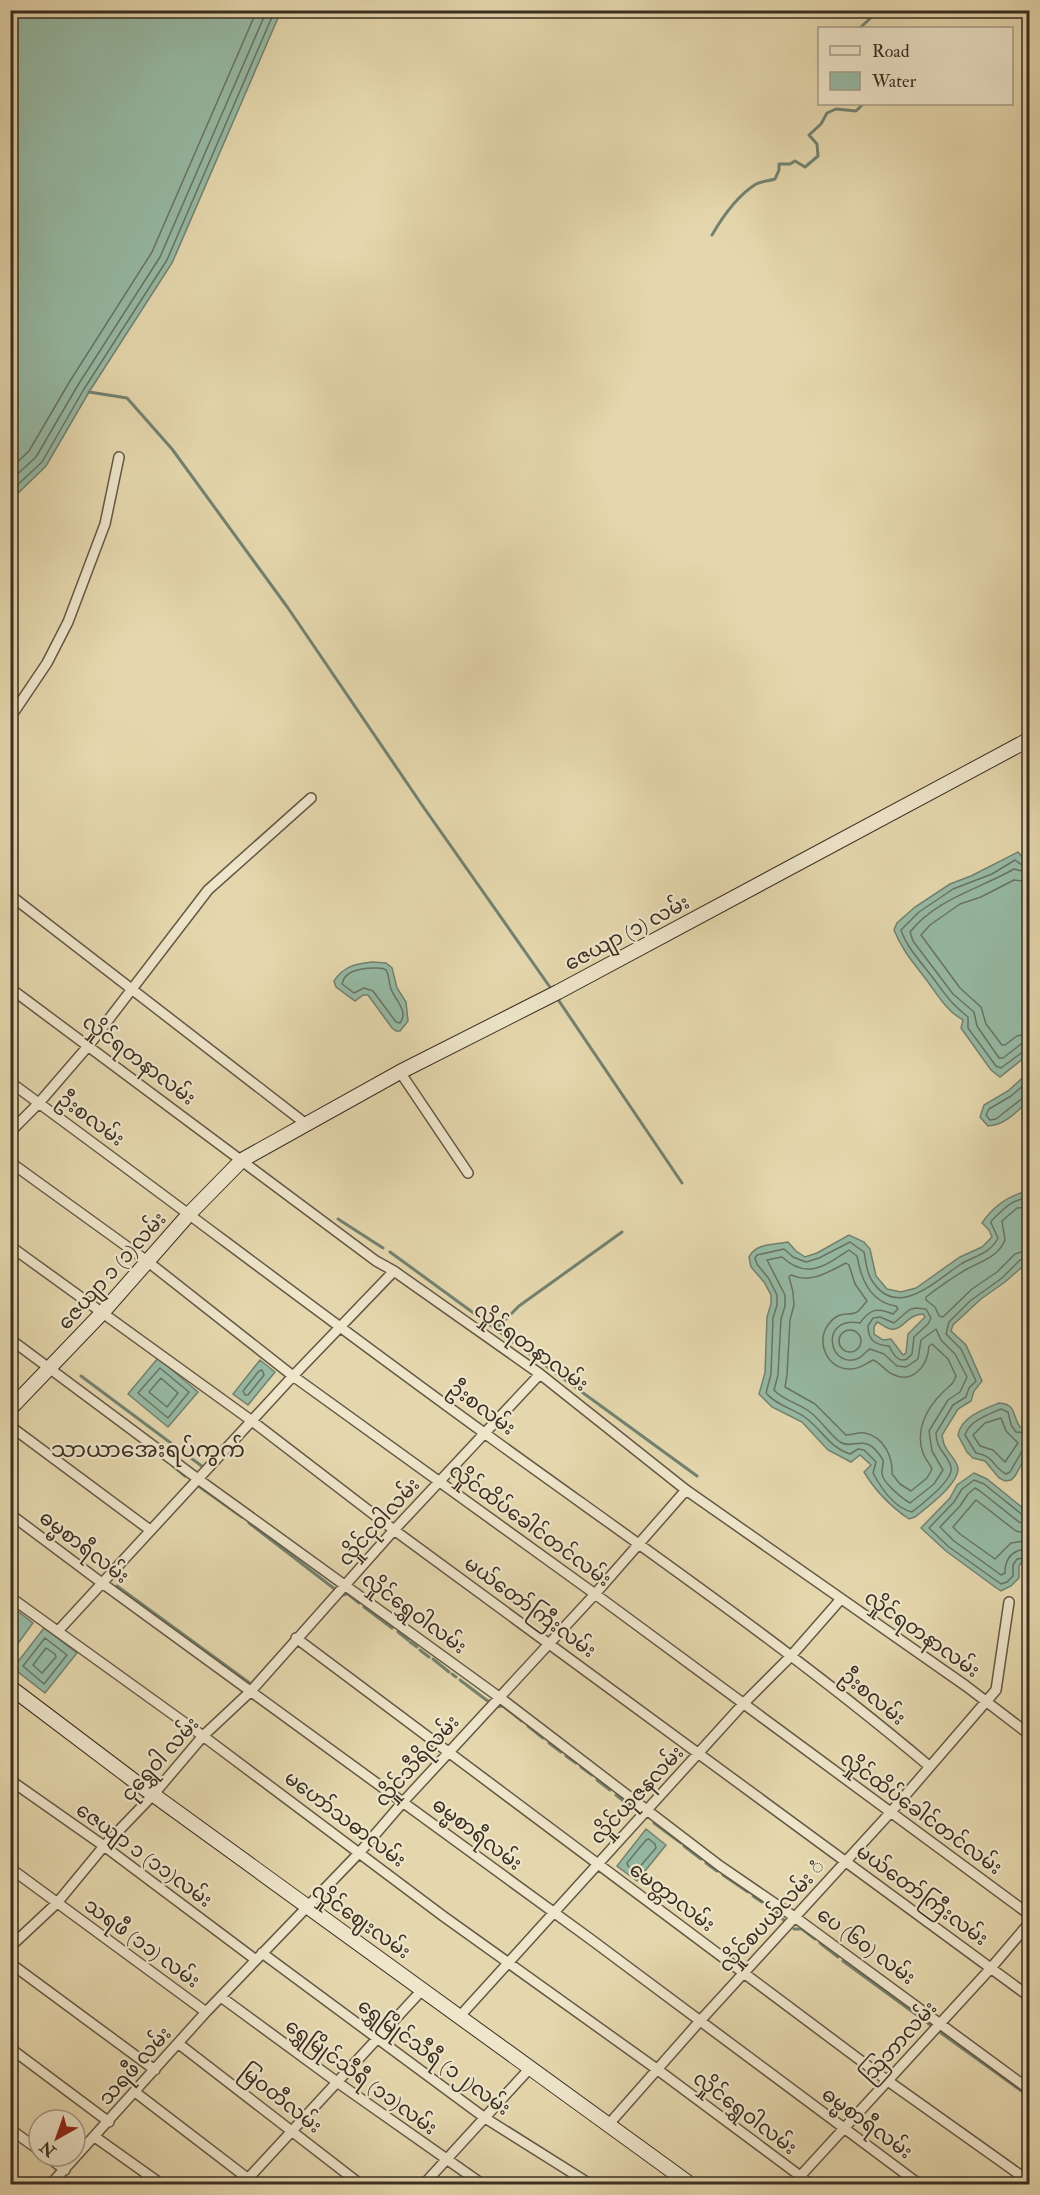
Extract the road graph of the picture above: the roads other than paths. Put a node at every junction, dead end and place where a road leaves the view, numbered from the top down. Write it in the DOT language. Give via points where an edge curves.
graph roads {
  1 [pos="119,457"];
  2 [pos="10,718"];
  3 [pos="1029,739"];
  4 [pos="311,798"];
  5 [pos="10,895"];
  6 [pos="10,988"];
  7 [pos="133,989"];
  8 [pos="89,1045"];
  9 [pos="400,1072"];
  10 [pos="10,1082"];
  11 [pos="39,1103"];
  12 [pos="306,1124"];
  13 [pos="10,1132"];
  14 [pos="242,1160"];
  15 [pos="10,1162"];
  16 [pos="468,1173"];
  17 [pos="189,1213"];
  18 [pos="10,1246"];
  19 [pos="147,1261"];
  20 [pos="394,1270"];
  21 [pos="103,1312"];
  22 [pos="341,1326"];
  23 [pos="10,1339"];
  24 [pos="50,1368"];
  25 [pos="540,1374"];
  26 [pos="293,1376"];
  27 [pos="10,1409"];
  28 [pos="252,1421"];
  29 [pos="10,1426"];
  30 [pos="484,1433"];
  31 [pos="198,1479"];
  32 [pos="439,1482"];
  33 [pos="686,1490"];
  34 [pos="10,1514"];
  35 [pos="150,1530"];
  36 [pos="394,1530"];
  37 [pos="639,1543"];
  38 [pos="102,1583"];
  39 [pos="342,1590"];
  40 [pos="595,1594"];
  41 [pos="10,1597"];
  42 [pos="841,1599"];
  43 [pos="1009,1602"];
  44 [pos="58,1631"];
  45 [pos="296,1638"];
  46 [pos="549,1642"];
  47 [pos="791,1656"];
  48 [pos="10,1687"];
  49 [pos="251,1690"];
  50 [pos="495,1702"];
  51 [pos="986,1703"];
  52 [pos="743,1704"];
  53 [pos="1029,1735"];
  54 [pos="203,1736"];
  55 [pos="450,1752"];
  56 [pos="699,1755"];
  57 [pos="929,1766"];
  58 [pos="10,1780"];
  59 [pos="153,1795"];
  60 [pos="403,1802"];
  61 [pos="647,1810"];
  62 [pos="890,1813"];
  63 [pos="104,1846"];
  64 [pos="360,1852"];
  65 [pos="846,1862"];
  66 [pos="597,1865"];
  67 [pos="10,1868"];
  68 [pos="57,1903"];
  69 [pos="308,1908"];
  70 [pos="554,1914"];
  71 [pos="1029,1915"];
  72 [pos="796,1918"];
  73 [pos="1029,1922"];
  74 [pos="10,1947"];
  75 [pos="259,1956"];
  76 [pos="10,1963"];
  77 [pos="508,1963"];
  78 [pos="991,1968"];
  79 [pos="744,1973"];
  80 [pos="423,1989"];
  81 [pos="221,1997"];
  82 [pos="1029,1997"];
  83 [pos="206,2012"];
  84 [pos="460,2016"];
  85 [pos="699,2022"];
  86 [pos="941,2023"];
  87 [pos="376,2039"];
  88 [pos="179,2044"];
  89 [pos="10,2048"];
  90 [pos="531,2067"];
  91 [pos="155,2070"];
  92 [pos="658,2070"];
  93 [pos="888,2081"];
  94 [pos="337,2082"];
  95 [pos="1029,2090"];
  96 [pos="135,2092"];
  97 [pos="485,2118"];
  98 [pos="109,2122"];
  99 [pos="609,2124"];
  100 [pos="10,2128"];
  101 [pos="844,2129"];
  102 [pos="292,2130"];
  103 [pos="95,2137"];
  104 [pos="27,2141"];
  105 [pos="446,2160"];
  106 [pos="62,2168"];
  107 [pos="65,2170"];
  108 [pos="800,2177"];
  109 [pos="682,2182"];
  110 [pos="1029,2182"];
  111 [pos="249,2183"];
  112 [pos="51,2184"];
  113 [pos="161,2184"];
  114 [pos="360,2184"];
  115 [pos="424,2184"];
  116 [pos="482,2184"];
  117 [pos="590,2184"];
  118 [pos="793,2184"];
  119 [pos="810,2184"];
  120 [pos="919,2184"];
  1 -- 2 [label="street" via="105,524 68,622 47,663"];
  3 -- 9 [label="street, ဇေယျာ (၁) လမ်း"];
  4 -- 7 [label="street" via="208,890"];
  5 -- 7 [label="street"];
  6 -- 8 [label="street, လှိုင်ရတနာလမ်း"];
  7 -- 8 [label="street"];
  7 -- 12 [label="street"];
  8 -- 11 [label="street"];
  8 -- 14 [label="street, လှိုင်ရတနာလမ်း"];
  9 -- 12 [label="street, ဇေယျာ (၁) လမ်း"];
  9 -- 16 [label="street"];
  10 -- 11 [label="street, ဦးစလမ်း"];
  11 -- 13 [label="street"];
  11 -- 17 [label="street, ဦးစလမ်း"];
  12 -- 14 [label="street, ဇေယျာ (၁) လမ်း"];
  14 -- 17 [label="street, ဇေယျာ ၁ (၁)လမ်း"];
  14 -- 20 [label="street, လှိုင်ရတနာလမ်း" via="376,1261"];
  15 -- 19 [label="street, လှိုင်ထိပ်ခေါင်တင်လမ်း"];
  17 -- 19 [label="street, ဇေယျာ ၁ (၁)လမ်း"];
  17 -- 22 [label="street, ဦးစလမ်း"];
  18 -- 21 [label="street, မယ်တော်ကြီးလမ်း"];
  19 -- 21 [label="street, ဇေယျာ ၁ (၁)လမ်း"];
  19 -- 26 [label="street, လှိုင်ထိပ်ခေါင်တင်လမ်း"];
  20 -- 22 [label="street"];
  20 -- 25 [label="street, လှိုင်ရတနာလမ်း"];
  21 -- 24 [label="street, ဇေယျာ ၁ (၁)လမ်း"];
  21 -- 28 [label="street, မယ်တော်ကြီးလမ်း"];
  22 -- 26 [label="street"];
  22 -- 30 [label="street, ဦးစလမ်း"];
  23 -- 24 [label="street, လှိုင်ရွှေဝါလမ်း"];
  24 -- 27 [label="street, ဇေယျာ ၁ (၁)လမ်း"];
  24 -- 31 [label="street, လှိုင်ရွှေဝါလမ်း"];
  25 -- 30 [label="street, လှိုင်ငုဝါလမ်း"];
  25 -- 33 [label="street, လှိုင်ရတနာလမ်း"];
  26 -- 28 [label="street"];
  26 -- 32 [label="street, လှိုင်ထိပ်ခေါင်တင်လမ်း"];
  28 -- 31 [label="street"];
  28 -- 36 [label="street, မယ်တော်ကြီးလမ်း"];
  29 -- 35 [label="street"];
  30 -- 32 [label="street, လှိုင်ငုဝါလမ်း"];
  30 -- 37 [label="street, ဦးစလမ်း"];
  31 -- 35 [label="street"];
  31 -- 39 [label="street, လှိုင်ရွှေဝါလမ်း"];
  32 -- 36 [label="street, လှိုင်ငုဝါလမ်း"];
  32 -- 40 [label="street, လှိုင်ထိပ်ခေါင်တင်လမ်း"];
  33 -- 37 [label="street, လှိုင်သီရိလမ်း"];
  33 -- 42 [label="street, လှိုင်ရတနာလမ်း"];
  34 -- 38 [label="street, ဓမ္မစာရီလမ်း"];
  35 -- 38 [label="street"];
  36 -- 39 [label="street, လှိုင်ငုဝါလမ်း"];
  36 -- 46 [label="street, မယ်တော်ကြီးလမ်း"];
  37 -- 40 [label="street, လှိုင်သီရိလမ်း"];
  37 -- 47 [label="street, ဦးစလမ်း"];
  38 -- 44 [label="street"];
  38 -- 49 [label="street, ဓမ္မစာရီလမ်း"];
  39 -- 45 [label="street, ငုရွှေဝါ လမ်း"];
  39 -- 50 [label="street, လှိုင်ရွှေဝါလမ်း"];
  40 -- 46 [label="street, လှိုင်သီရိလမ်း"];
  40 -- 52 [label="street, လှိုင်ထိပ်ခေါင်တင်လမ်း"];
  41 -- 44 [label="street, မဟော်သဓာလမ်း"];
  42 -- 47 [label="street, လှိုင်ယုဇနလမ်း"];
  42 -- 51 [label="street, လှိုင်ရတနာလမ်း"];
  43 -- 51 [label="street, လှိုင်စပယ်လမ်း ံ" via="996,1690"];
  44 -- 54 [label="street, မဟော်သဓာလမ်း"];
  45 -- 49 [label="street, ငုရွှေဝါ လမ်း"];
  45 -- 55 [label="street, မေတ္တာလမ်း"];
  46 -- 50 [label="street, လှိုင်သီရိလမ်း"];
  46 -- 56 [label="street, မယ်တော်ကြီးလမ်း"];
  47 -- 52 [label="street, လှိုင်ယုဇနလမ်း"];
  47 -- 57 [label="street, ဦးစလမ်း"];
  48 -- 59 [label="street, လှိုင်ဈေးလမ်း"];
  49 -- 54 [label="street, ငုရွှေဝါ လမ်း"];
  49 -- 60 [label="street, ဓမ္မစာရီလမ်း"];
  50 -- 55 [label="street, လှိုင်သီရိလမ်း"];
  50 -- 61 [label="street, လှိုင်ရွှေဝါလမ်း"];
  51 -- 53 [label="street, လှိုင်ရတနာလမ်း"];
  51 -- 57 [label="street, လှိုင်စပယ်လမ်း ံ"];
  52 -- 56 [label="street, လှိုင်ယုဇနလမ်း"];
  52 -- 62 [label="street, လှိုင်ထိပ်ခေါင်တင်လမ်း"];
  54 -- 59 [label="street, ငုရွှေဝါ လမ်း"];
  54 -- 64 [label="street, မဟော်သဓာလမ်း"];
  55 -- 60 [label="street, လှိုင်သီရိလမ်း"];
  55 -- 66 [label="street, မေတ္တာလမ်း"];
  56 -- 61 [label="street, လှိုင်ယုဇနလမ်း"];
  56 -- 65 [label="street, မယ်တော်ကြီးလမ်း"];
  57 -- 62 [label="street, လှိုင်စပယ်လမ်း ံ"];
  58 -- 63 [label="street, ဇေယျာ ၁ (၁၁)လမ်း"];
  59 -- 63 [label="street, ငုရွှေဝါ လမ်း"];
  59 -- 69 [label="street, လှိုင်ဈေးလမ်း"];
  60 -- 64 [label="street, လှိုင်သီရိလမ်း"];
  60 -- 70 [label="street, ဓမ္မစာရီလမ်း"];
  61 -- 66 [label="street, လှိုင်ယုဇနလမ်း"];
  61 -- 72 [label="street, လှိုင်ရွှေဝါလမ်း"];
  62 -- 65 [label="street, လှိုင်စပယ်လမ်း ံ"];
  62 -- 71 [label="street, လှိုင်ထိပ်ခေါင်တင်လမ်း"];
  63 -- 68 [label="street, ငုရွှေဝါ လမ်း"];
  63 -- 75 [label="street, ဇေယျာ ၁ (၁၁)လမ်း"];
  64 -- 69 [label="street, လှိုင်သီရိလမ်း"];
  64 -- 77 [label="street, မဟော်သဓာလမ်း"];
  65 -- 72 [label="street, လှိုင်စပယ်လမ်း ံ"];
  65 -- 78 [label="street, မယ်တော်ကြီးလမ်း"];
  66 -- 70 [label="street, လှိုင်ယုဇနလမ်း"];
  66 -- 79 [label="street, မေတ္တာလမ်း"];
  67 -- 68 [label="street, သရဖီ (၁၁) လမ်း"];
  68 -- 74 [label="street, ငုရွှေဝါ လမ်း"];
  68 -- 83 [label="street, သရဖီ (၁၁) လမ်း"];
  69 -- 75 [label="street, လှိုင်သီရိလမ်း"];
  69 -- 80 [label="street, လှိုင်ဈေးလမ်း"];
  70 -- 77 [label="street, လှိုင်ယုဇနလမ်း"];
  70 -- 85 [label="street, ဓမ္မစာရီလမ်း"];
  72 -- 79 [label="street, လှိုင်စပယ်လမ်း ံ"];
  72 -- 86 [label="street, ပေ (၆၀) လမ်း"];
  73 -- 78 [label="street, သြဘာလမ်း"];
  75 -- 81 [label="street, လှိုင်သီရိလမ်း"];
  75 -- 87 [label="street, ရွှေမြိုင်သီရီ (၁၂)လမ်း"];
  76 -- 91 [label="street"];
  77 -- 84 [label="street, လှိုင်ယုဇနလမ်း"];
  77 -- 92 [label="street, မဟော်သဓာလမ်း"];
  78 -- 82 [label="street, မယ်တော်ကြီးလမ်း"];
  78 -- 86 [label="street, သြဘာလမ်း"];
  79 -- 85 [label="street, လှိုင်စပယ်လမ်း ံ"];
  79 -- 93 [label="street, မေတ္တာလမ်း"];
  80 -- 84 [label="street, လှိုင်ဈေးလမ်း"];
  80 -- 87 [label="street"];
  81 -- 83 [label="street, သရဖီ လမ်း"];
  81 -- 94 [label="street, ရွှေမြိုင်သီရီ (၁၁)လမ်း"];
  83 -- 88 [label="street, သရဖီ လမ်း"];
  84 -- 90 [label="street, လှိုင်ဈေးလမ်း"];
  85 -- 92 [label="street, လှိုင်စပယ်လမ်း ံ"];
  85 -- 101 [label="street, ဓမ္မစာရီလမ်း"];
  86 -- 93 [label="street, သြဘာလမ်း"];
  86 -- 95 [label="street, ပေ (၆၀) လမ်း"];
  87 -- 94 [label="street"];
  87 -- 97 [label="street, ရွှေမြိုင်သီရီ (၁၂)လမ်း"];
  88 -- 91 [label="street, သရဖီ လမ်း"];
  88 -- 102 [label="street, မြဝတီလမ်း"];
  89 -- 98 [label="street"];
  90 -- 97 [label="street"];
  90 -- 99 [label="street, လှိုင်ဈေးလမ်း"];
  91 -- 96 [label="street, သရဖီ လမ်း"];
  92 -- 99 [label="street, လှိုင်စပယ်လမ်း ံ"];
  92 -- 108 [label="street, လှိုင်ရွှေဝါလမ်း"];
  93 -- 101 [label="street, သြဘာလမ်း"];
  93 -- 110 [label="street, မေတ္တာလမ်း"];
  94 -- 102 [label="street"];
  94 -- 105 [label="street, ရွှေမြိုင်သီရီ (၁၁)လမ်း"];
  96 -- 98 [label="street, သရဖီ လမ်း"];
  96 -- 111 [label="street"];
  97 -- 105 [label="street"];
  97 -- 117 [label="street, ရွှေမြိုင်သီရီ (၁၂)လမ်း"];
  98 -- 103 [label="street, သရဖီ လမ်း"];
  99 -- 109 [label="street, လှိုင်ဈေးလမ်း"];
  100 -- 104 [label="street"];
  101 -- 108 [label="street, သြဘာလမ်း"];
  101 -- 120 [label="street, ဓမ္မစာရီလမ်း"];
  102 -- 111 [label="street"];
  102 -- 114 [label="street, မြဝတီလမ်း"];
  103 -- 107 [label="street, သရဖီ လမ်း"];
  103 -- 113 [label="street"];
  105 -- 115 [label="street"];
  105 -- 116 [label="street, ရွှေမြိုင်သီရီ (၁၁)လမ်း"];
  106 -- 107 [label="street"];
  107 -- 112 [label="street, သရဖီ လမ်း"];
  108 -- 118 [label="street, သြဘာလမ်း"];
  108 -- 119 [label="street, လှိုင်ရွှေဝါလမ်း"];
}
